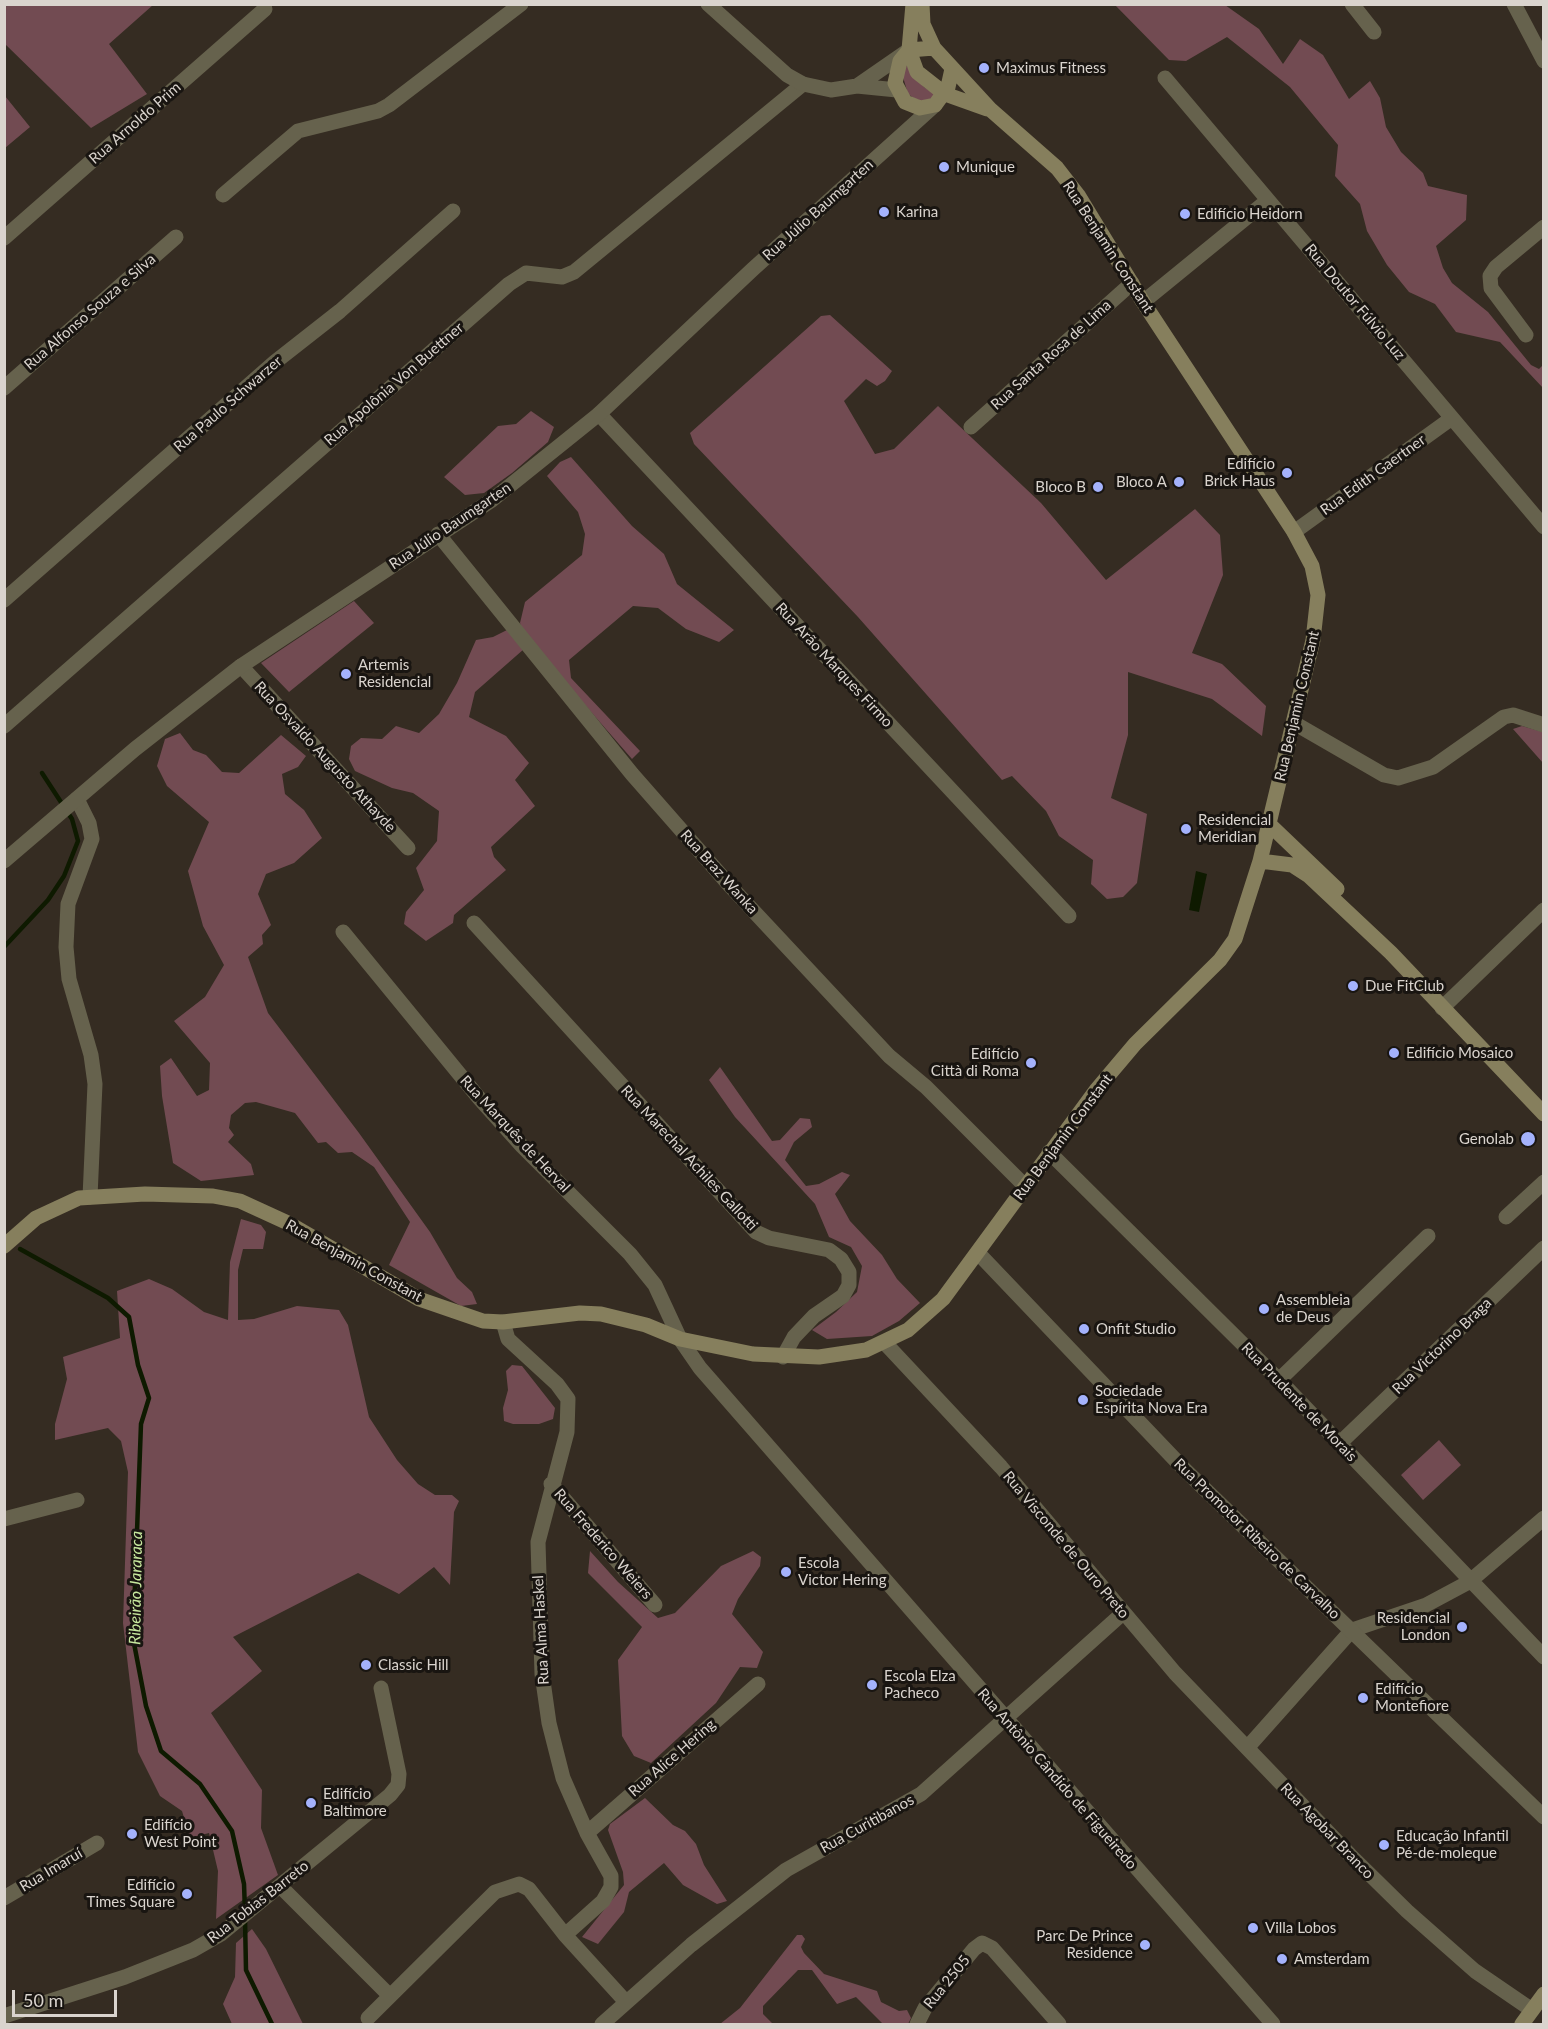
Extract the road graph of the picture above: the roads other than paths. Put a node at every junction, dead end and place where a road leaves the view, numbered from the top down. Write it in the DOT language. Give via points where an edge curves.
graph roads {
  1 [pos="521,4"];
  2 [pos="708,4"];
  3 [pos="913,4"];
  4 [pos="922,4"];
  5 [pos="1352,4"];
  6 [pos="1514,4"];
  7 [pos="265,9"];
  8 [pos="1374,32"];
  9 [pos="934,48"];
  10 [pos="909,50"];
  11 [pos="1544,61"];
  12 [pos="952,69"];
  13 [pos="1165,78"];
  14 [pos="803,84"];
  15 [pos="857,86"];
  16 [pos="901,96"];
  17 [pos="940,99"];
  18 [pos="991,110"];
  19 [pos="899,138"];
  20 [pos="224,195"];
  21 [pos="1268,200"];
  22 [pos="453,211"];
  23 [pos="1544,227"];
  24 [pos="176,237"];
  25 [pos="4,238"];
  26 [pos="1132,283"];
  27 [pos="1143,302"];
  28 [pos="1526,335"];
  29 [pos="4,388"];
  30 [pos="599,414"];
  31 [pos="1452,418"];
  32 [pos="970,427"];
  33 [pos="1544,527"];
  34 [pos="1294,532"];
  35 [pos="438,534"];
  36 [pos="4,600"];
  37 [pos="241,666"];
  38 [pos="1294,723"];
  39 [pos="1544,725"];
  40 [pos="4,726"];
  41 [pos="70,805"];
  42 [pos="1270,825"];
  43 [pos="408,848"];
  44 [pos="4,861"];
  45 [pos="1260,861"];
  46 [pos="1544,910"];
  47 [pos="1069,915"];
  48 [pos="474,923"];
  49 [pos="343,932"];
  50 [pos="1390,953"];
  51 [pos="1442,1008"];
  52 [pos="1544,1114"];
  53 [pos="1049,1152"];
  54 [pos="1544,1182"];
  55 [pos="1025,1186"];
  56 [pos="90,1197"];
  57 [pos="1506,1217"];
  58 [pos="1428,1236"];
  59 [pos="4,1246"];
  60 [pos="1544,1248"];
  61 [pos="978,1254"];
  62 [pos="503,1322"];
  63 [pos="680,1339"];
  64 [pos="884,1342"];
  65 [pos="783,1357"];
  66 [pos="1279,1380"];
  67 [pos="1340,1443"];
  68 [pos="551,1484"];
  69 [pos="77,1500"];
  70 [pos="1544,1518"];
  71 [pos="4,1519"];
  72 [pos="1470,1582"];
  73 [pos="655,1605"];
  74 [pos="1124,1613"];
  75 [pos="1352,1630"];
  76 [pos="1544,1657"];
  77 [pos="758,1684"];
  78 [pos="381,1688"];
  79 [pos="1004,1719"];
  80 [pos="1247,1748"];
  81 [pos="1544,1817"];
  82 [pos="587,1833"];
  83 [pos="97,1843"];
  84 [pos="280,1886"];
  85 [pos="4,1898"];
  86 [pos="565,1935"];
  87 [pos="1544,1994"];
  88 [pos="390,1996"];
  89 [pos="626,2002"];
  90 [pos="1532,2010"];
  91 [pos="4,2016"];
  92 [pos="368,2018"];
  93 [pos="602,2025"];
  94 [pos="917,2025"];
  95 [pos="1059,2025"];
  96 [pos="1273,2025"];
  97 [pos="1522,2025"];
  1 -- 20 [label="street" via="389,105 298,131"];
  2 -- 14 [label="street"];
  3 -- 10 [label="main road"];
  4 -- 9 [label="main road, Rua Benjamin Constant" via="923,24"];
  5 -- 8 [label="street"];
  6 -- 11 [label="street"];
  7 -- 25 [label="street, Rua Arnoldo Prim"];
  9 -- 10 [label="main road"];
  9 -- 12 [label="main road, Rua Benjamin Constant"];
  10 -- 15 [label="street"];
  10 -- 16 [label="main road" via="896,69"];
  10 -- 17 [label="main road, Rua Benjamin Constant" via="917,72"];
  12 -- 17 [label="main road"];
  12 -- 18 [label="main road, Rua Benjamin Constant"];
  13 -- 21 [label="street, Rua Doutor Fúlvio Luz"];
  14 -- 15 [label="street" via="831,90"];
  14 -- 40 [label="street, Rua Apolônia Von Buettner" via="574,272 562,278 526,273 508,284"];
  15 -- 16 [label="street"];
  16 -- 17 [label="main road" via="920,108"];
  16 -- 19 [label="street" via="905,119"];
  17 -- 18 [label="main road, Rua Benjamin Constant"];
  17 -- 19 [label="street, Rua Júlio Baumgarten"];
  18 -- 26 [label="main road, Rua Benjamin Constant" via="1057,168"];
  19 -- 30 [label="street, Rua Júlio Baumgarten"];
  21 -- 27 [label="street"];
  21 -- 31 [label="street, Rua Doutor Fúlvio Luz"];
  22 -- 36 [label="street, Rua Paulo Schwarzer"];
  23 -- 28 [label="street" via="1496,267 1491,276 1491,288"];
  24 -- 29 [label="street, Rua Alfonso Souza e Silva"];
  26 -- 27 [label="main road, Rua Benjamin Constant"];
  26 -- 32 [label="street, Rua Santa Rosa de Lima"];
  27 -- 34 [label="main road, Rua Benjamin Constant"];
  30 -- 35 [label="street, Rua Júlio Baumgarten" via="492,500"];
  30 -- 47 [label="street, Rua Arão Marques Firmo"];
  31 -- 33 [label="street, Rua Doutor Fúlvio Luz"];
  31 -- 34 [label="street, Rua Edith Gaertner"];
  34 -- 38 [label="main road, Rua Benjamin Constant" via="1312,566 1318,606"];
  35 -- 37 [label="street, Rua Júlio Baumgarten"];
  35 -- 55 [label="street, Rua Braz Wanka" via="612,750 732,888 889,1056 926,1087"];
  37 -- 41 [label="street, Rua Júlio Baumgarten"];
  37 -- 43 [label="street, Rua Osvaldo Augusto Athayde"];
  38 -- 39 [label="street" via="1384,774 1398,778 1433,767 1504,717 1513,715"];
  38 -- 42 [label="main road, Rua Benjamin Constant"];
  41 -- 44 [label="street, Rua Júlio Baumgarten"];
  41 -- 56 [label="street" via="89,823 92,839 68,904 66,947 69,979 91,1055 95,1084"];
  42 -- 45 [label="main road, Rua Benjamin Constant"];
  42 -- 50 [label="main road" via="1365,918"];
  45 -- 50 [label="main road" via="1292,865 1309,876"];
  45 -- 53 [label="main road, Rua Benjamin Constant" via="1235,939 1220,960 1135,1044"];
  46 -- 51 [label="street"];
  48 -- 65 [label="street, Rua Marechal Achiles Gallotti" via="756,1232 829,1250 841,1259 849,1272 849,1285 843,1296 814,1316 794,1337"];
  49 -- 63 [label="street, Rua Marquês de Herval" via="478,1098 630,1254 655,1285"];
  50 -- 51 [label="main road"];
  51 -- 52 [label="main road"];
  53 -- 55 [label="main road, Rua Benjamin Constant"];
  53 -- 66 [label="street, Rua Prudente de Morais"];
  54 -- 57 [label="street"];
  55 -- 61 [label="main road, Rua Benjamin Constant"];
  56 -- 59 [label="main road, Rua Benjamin Constant" via="61,1205 36,1218"];
  56 -- 62 [label="main road, Rua Benjamin Constant" via="193,1195 240,1201 298,1228 419,1299 465,1317"];
  58 -- 66 [label="street"];
  60 -- 67 [label="street, Rua Victorino Braga"];
  61 -- 64 [label="main road, Rua Benjamin Constant" via="924,1317"];
  61 -- 75 [label="street, Rua Promotor Ribeiro de Carvalho" via="1184,1469"];
  62 -- 63 [label="main road, Rua Benjamin Constant" via="601,1314 637,1322"];
  62 -- 68 [label="street, Rua Alma Haskel" via="508,1340 568,1399 567,1432"];
  63 -- 65 [label="main road, Rua Benjamin Constant"];
  63 -- 79 [label="street, Rua Antônio Cândido de Figueiredo" via="700,1368"];
  64 -- 65 [label="main road, Rua Benjamin Constant" via="846,1354"];
  64 -- 74 [label="street, Rua Visconde de Ouro Preto" via="1001,1467"];
  66 -- 67 [label="street, Rua Prudente de Morais"];
  67 -- 72 [label="street, Rua Prudente de Morais"];
  68 -- 73 [label="street, Rua Frederico Weiers"];
  68 -- 82 [label="street, Rua Alma Haskel" via="538,1542 542,1674 555,1752"];
  69 -- 71 [label="street"];
  70 -- 72 [label="street"];
  72 -- 75 [label="street" via="1426,1605"];
  72 -- 76 [label="street, Rua Prudente de Morais"];
  74 -- 79 [label="street, Rua Curitibanos"];
  74 -- 80 [label="street, Rua Visconde de Ouro Preto"];
  75 -- 80 [label="street"];
  75 -- 81 [label="street, Rua Promotor Ribeiro de Carvalho"];
  77 -- 82 [label="street, Rua Alice Hering"];
  78 -- 84 [label="street, Rua Tobias Barreto" via="398,1785"];
  79 -- 89 [label="street, Rua Curitibanos" via="921,1794 786,1870"];
  79 -- 96 [label="street, Rua Antônio Cândido de Figueiredo"];
  80 -- 90 [label="street, Rua Agobar Branco" via="1407,1911 1475,1971"];
  82 -- 86 [label="street, Rua Alma Haskel" via="611,1876 611,1887 603,1901"];
  83 -- 85 [label="street, Rua Imaruí"];
  84 -- 88 [label="street"];
  84 -- 91 [label="street, Rua Tobias Barreto" via="221,1934 193,1950 125,1977"];
  86 -- 88 [label="street" via="529,1889 519,1884 507,1886 495,1892"];
  86 -- 89 [label="street"];
  87 -- 90 [label="main road"];
  88 -- 92 [label="street"];
  89 -- 93 [label="street, Rua Curitibanos"];
  90 -- 97 [label="main road"];
  94 -- 95 [label="street, Rua 2505" via="925,2008 982,1943 992,1948"];
}
